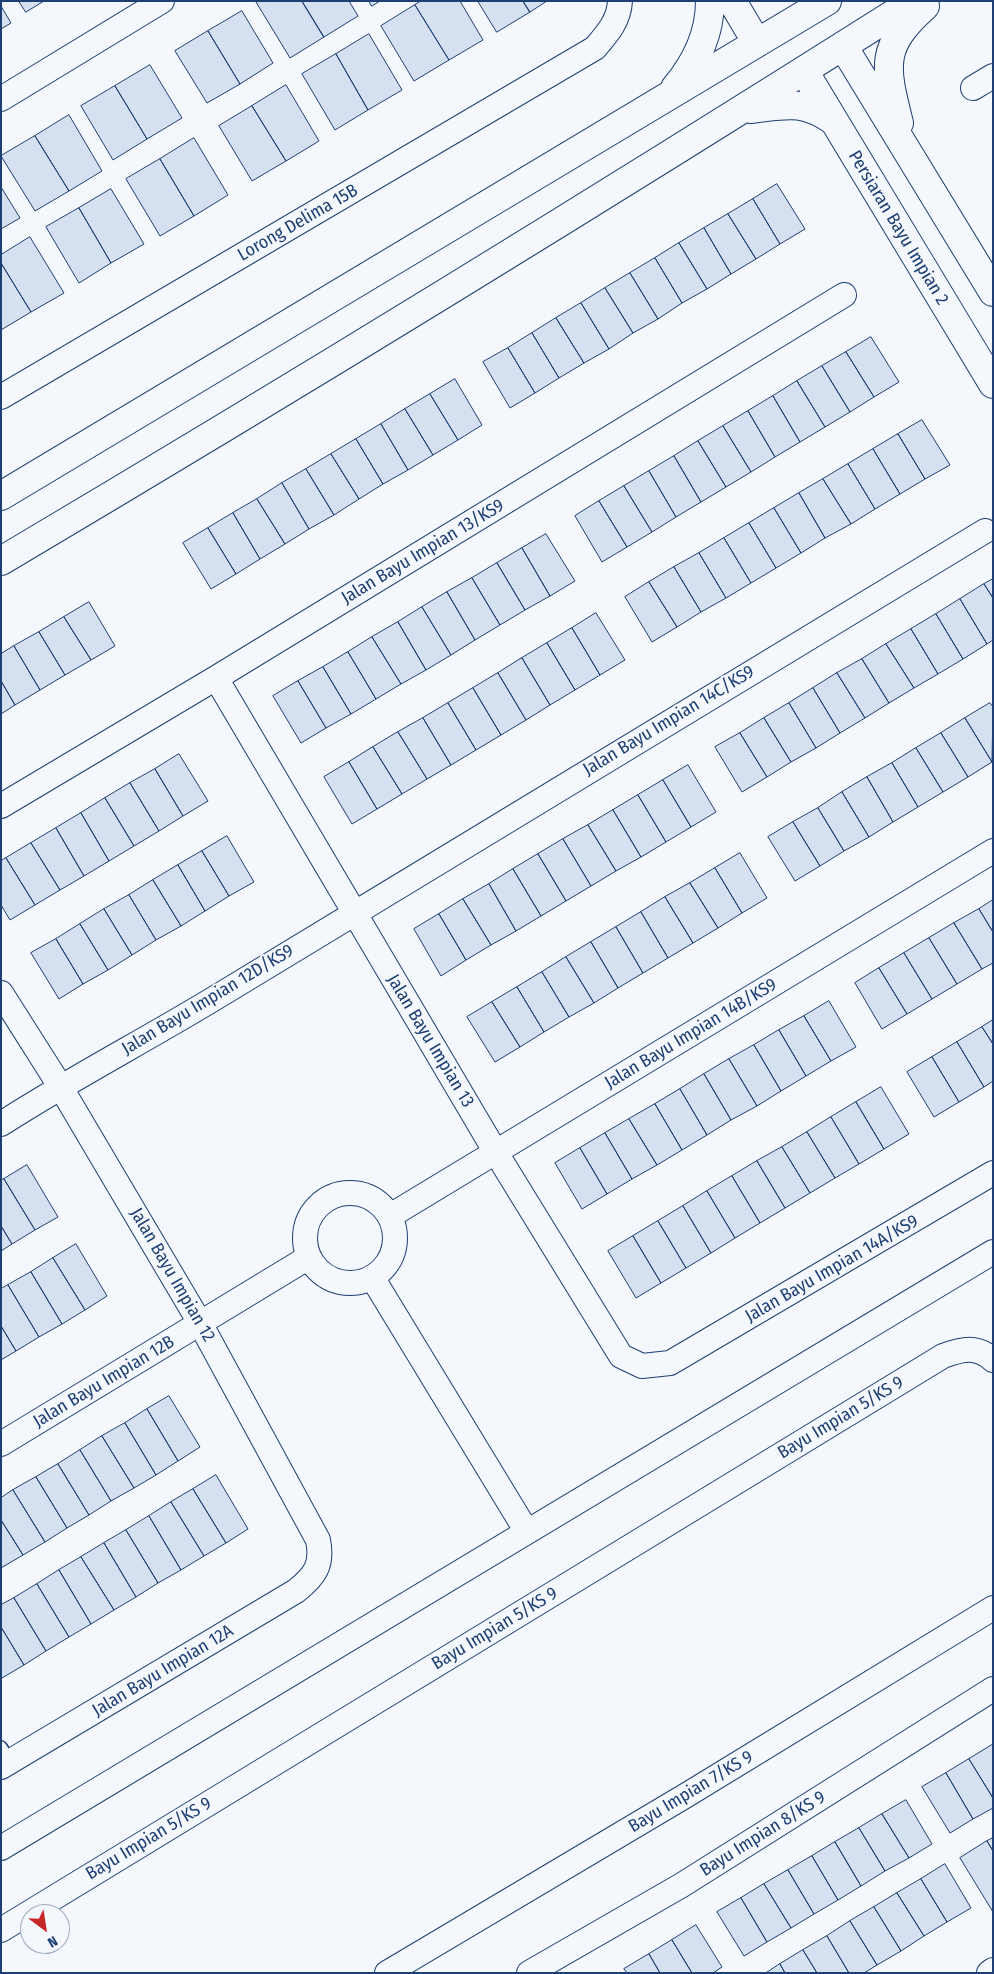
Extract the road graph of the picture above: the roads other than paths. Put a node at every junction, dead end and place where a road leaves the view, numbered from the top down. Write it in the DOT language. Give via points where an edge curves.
graph roads {
  1 [pos="162,1"];
  2 [pos="620,1"];
  3 [pos="710,1"];
  4 [pos="732,1"];
  5 [pos="827,1"];
  6 [pos="914,1"];
  7 [pos="930,1"];
  8 [pos="787,12"];
  9 [pos="757,43"];
  10 [pos="843,46"];
  11 [pos="804,72"];
  12 [pos="666,98"];
  13 [pos="1,100"];
  14 [pos="744,110"];
  15 [pos="834,121"];
  16 [pos="905,148"];
  17 [pos="993,292"];
  18 [pos="844,295"];
  19 [pos="993,384"];
  20 [pos="1,397"];
  21 [pos="1,496"];
  22 [pos="985,531"];
  23 [pos="1,561"];
  24 [pos="216,678"];
  25 [pos="1,806"];
  26 [pos="993,851"];
  27 [pos="354,912"];
  28 [pos="1,993"];
  29 [pos="60,1086"];
  30 [pos="1,1124"];
  31 [pos="495,1151"];
  32 [pos="993,1173"];
  33 [pos="390,1216"];
  34 [pos="991,1256"];
  35 [pos="309,1257"];
  36 [pos="372,1277"];
  37 [pos="200,1323"];
  38 [pos="993,1360"];
  39 [pos="670,1363"];
  40 [pos="1,1444"];
  41 [pos="527,1532"];
  42 [pos="317,1566"];
  43 [pos="993,1608"];
  44 [pos="993,1689"];
  45 [pos="4,1759"];
  46 [pos="1,1848"];
  47 [pos="1,1930"];
  48 [pos="993,1970"];
  49 [pos="387,1973"];
  50 [pos="530,1973"];
  51 [pos="989,1973"];
  1 -- 13 [label="street"];
  2 -- 20 [label="street, Lorong Delima 15B" via="618,16 610,32 595,48"];
  3 -- 12 [label="street" via="703,43 690,71"];
  4 -- 9 [label="street"];
  5 -- 8 [label="street"];
  6 -- 10 [label="street"];
  7 -- 16 [label="street" via="907,22 893,43 888,61 888,82"];
  8 -- 9 [label="street"];
  9 -- 12 [label="street"];
  10 -- 11 [label="street"];
  10 -- 16 [label="street"];
  11 -- 14 [label="street"];
  11 -- 15 [label="street, Persiaran Bayu Impian 2"];
  12 -- 21 [label="street"];
  14 -- 15 [label="street" via="801,104"];
  14 -- 23 [label="street" via="224,429"];
  15 -- 19 [label="street, Persiaran Bayu Impian 2"];
  16 -- 17 [label="street"];
  18 -- 24 [label="street, Jalan Bayu Impian 13/KS9"];
  22 -- 27 [label="street, Jalan Bayu Impian 14C/KS9"];
  24 -- 25 [label="street, Jalan Bayu Impian 13/KS9"];
  24 -- 27 [label="street, Jalan Bayu Impian 13"];
  26 -- 31 [label="street, Jalan Bayu Impian 14B/KS9"];
  27 -- 29 [label="street, Jalan Bayu Impian 12D/KS9" via="213,999"];
  27 -- 31 [label="street, Jalan Bayu Impian 13"];
  28 -- 29 [label="street, Jalan Bayu Impian 12"];
  29 -- 30 [label="street, Jalan Bayu Impian 12D/KS9"];
  29 -- 37 [label="street, Jalan Bayu Impian 12"];
  31 -- 33 [label="street, Jalan Bayu Impian 14B/KS9"];
  31 -- 39 [label="street, Jalan Bayu Impian 13" via="621,1356 642,1366"];
  32 -- 39 [label="street, Jalan Bayu Impian 14A/KS9"];
  33 -- 35 [label="street" via="379,1203 363,1194 346,1193 329,1198 316,1208 307,1223 305,1240"];
  33 -- 36 [label="street" via="394,1225 394,1246 387,1264"];
  34 -- 41 [label="street"];
  35 -- 36 [label="street" via="323,1274 336,1281 351,1283"];
  35 -- 37 [label="street, Jalan Bayu Impian 12B"];
  36 -- 41 [label="street"];
  37 -- 40 [label="street, Jalan Bayu Impian 12B"];
  37 -- 42 [label="street, Jalan Bayu Impian 12" via="318,1540 321,1554"];
  38 -- 47 [label="street, Bayu Impian 5/KS 9" via="977,1350 960,1350 944,1356"];
  41 -- 46 [label="street"];
  42 -- 45 [label="street, Jalan Bayu Impian 12A" via="312,1578 296,1591"];
  43 -- 49 [label="street, Bayu Impian 7/KS 9"];
  44 -- 50 [label="street, Bayu Impian 8/KS 9" via="682,1885"];
  48 -- 51 [label="street"];
}
